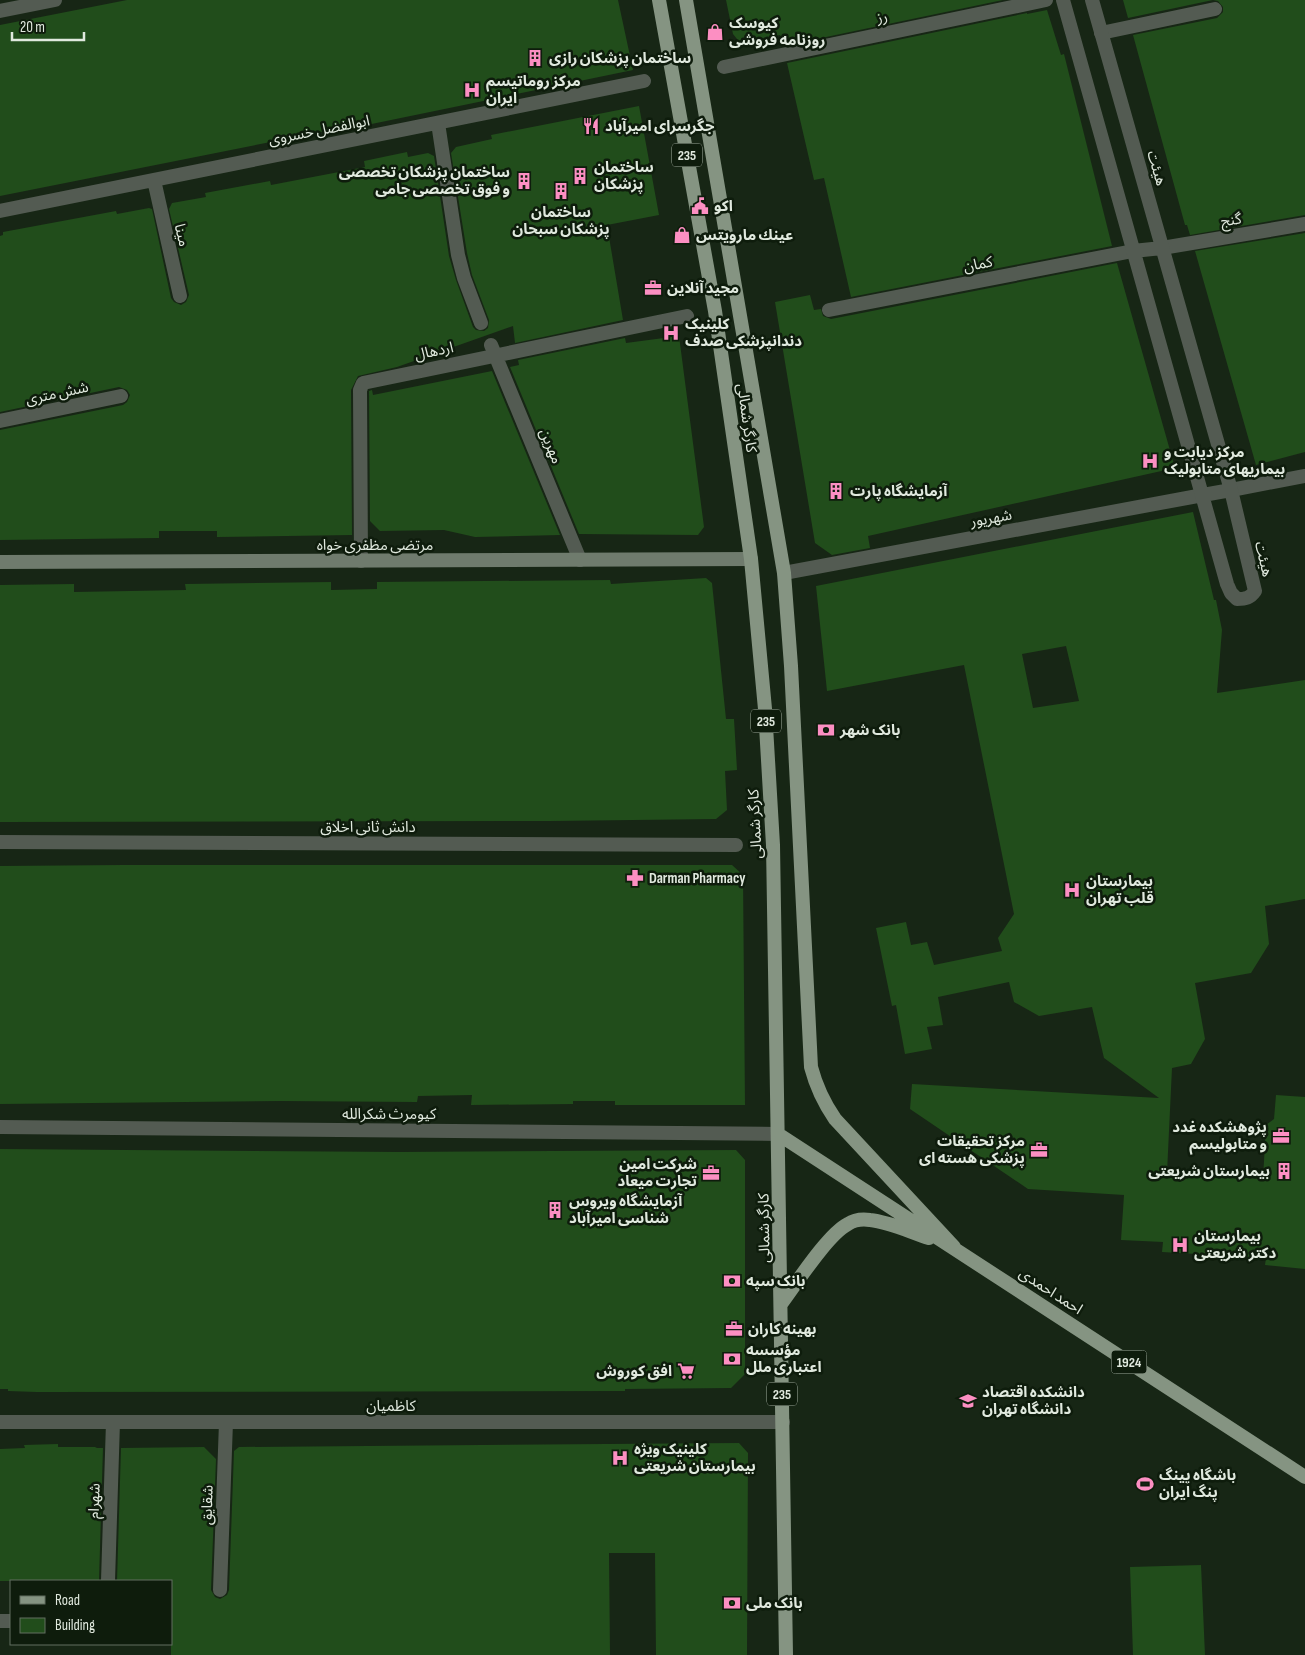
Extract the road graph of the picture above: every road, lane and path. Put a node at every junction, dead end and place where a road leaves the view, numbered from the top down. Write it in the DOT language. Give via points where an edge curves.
graph roads {
  1 [pos="56,0"];
  2 [pos="659,0"];
  3 [pos="686,0"];
  4 [pos="1046,0"];
  5 [pos="1063,0"];
  6 [pos="1092,0"];
  7 [pos="1215,9"];
  8 [pos="0,11"];
  9 [pos="1101,33"];
  10 [pos="724,67"];
  11 [pos="644,81"];
  12 [pos="438,123"];
  13 [pos="154,180"];
  14 [pos="0,212"];
  15 [pos="1305,224"];
  16 [pos="1162,248"];
  17 [pos="1132,251"];
  18 [pos="180,296"];
  19 [pos="830,310"];
  20 [pos="687,316"];
  21 [pos="482,323"];
  22 [pos="494,350"];
  23 [pos="121,396"];
  24 [pos="0,421"];
  25 [pos="1305,476"];
  26 [pos="1231,490"];
  27 [pos="1203,495"];
  28 [pos="751,559"];
  29 [pos="580,560"];
  30 [pos="361,561"];
  31 [pos="0,562"];
  32 [pos="784,573"];
  33 [pos="0,842"];
  34 [pos="736,845"];
  35 [pos="0,1127"];
  36 [pos="778,1134"];
  37 [pos="954,1247"];
  38 [pos="781,1304"];
  39 [pos="0,1422"];
  40 [pos="113,1422"];
  41 [pos="226,1422"];
  42 [pos="783,1422"];
  43 [pos="1305,1476"];
  44 [pos="108,1580"];
  45 [pos="220,1590"];
  46 [pos="786,1655"];
  1 -- 8 [label="street"];
  2 -- 28 [label="main road, کارگر شمالی / 235" via="714,311"];
  3 -- 32 [label="main road, کارگر شمالی"];
  4 -- 10 [label="street, رز"];
  5 -- 17 [label="street, هیئت"];
  6 -- 9 [label="street, هیئت"];
  7 -- 9 [label="street"];
  9 -- 16 [label="street, هیئت"];
  11 -- 12 [label="street, ابوالفضل خسروی"];
  12 -- 13 [label="street, ابوالفضل خسروی"];
  12 -- 21 [label="street" via="458,255"];
  13 -- 14 [label="street, ابوالفضل خسروی"];
  13 -- 18 [label="street, مینا"];
  15 -- 16 [label="street, گنج"];
  16 -- 17 [label="street, گنج"];
  16 -- 26 [label="street, هیئت"];
  17 -- 19 [label="street, کمان"];
  17 -- 27 [label="street, هیئت"];
  20 -- 22 [label="street, اردهال"];
  22 -- 29 [label="street, مهرین"];
  22 -- 30 [label="street, اردهال" via="361,386"];
  23 -- 24 [label="street, شش متری"];
  25 -- 26 [label="street"];
  26 -- 27 [label="street, شهریور"];
  26 -- 27 [label="street, هیئت" via="1255,591 1244,599 1238,599 1231,593"];
  27 -- 32 [label="street, شهریور"];
  28 -- 29 [label="main road, مرتضی مظفری خواه"];
  28 -- 36 [label="main road, کارگر شمالی / 235" via="773,846"];
  29 -- 30 [label="main road, مرتضی مظفری خواه"];
  30 -- 31 [label="main road, مرتضی مظفری خواه"];
  32 -- 37 [label="main road, کارگر شمالی" via="811,1067 835,1119"];
  33 -- 34 [label="street, دانش ثانی اخلاق"];
  35 -- 36 [label="street, کیومرث شکرالله"];
  36 -- 37 [label="main road, احمد احمدی / 1924"];
  36 -- 38 [label="main road, کارگر شمالی / 235"];
  37 -- 38 [label="main road" via="890,1224 858,1220 832,1237"];
  37 -- 43 [label="main road, احمد احمدی / 1924"];
  38 -- 42 [label="main road, کارگر شمالی / 235"];
  39 -- 40 [label="street, کاظمیان"];
  40 -- 41 [label="street, کاظمیان"];
  40 -- 44 [label="street, شهرام"];
  41 -- 42 [label="street, کاظمیان"];
  41 -- 45 [label="street, شقایق"];
  42 -- 46 [label="main road, کارگر شمالی / 235"];
}
